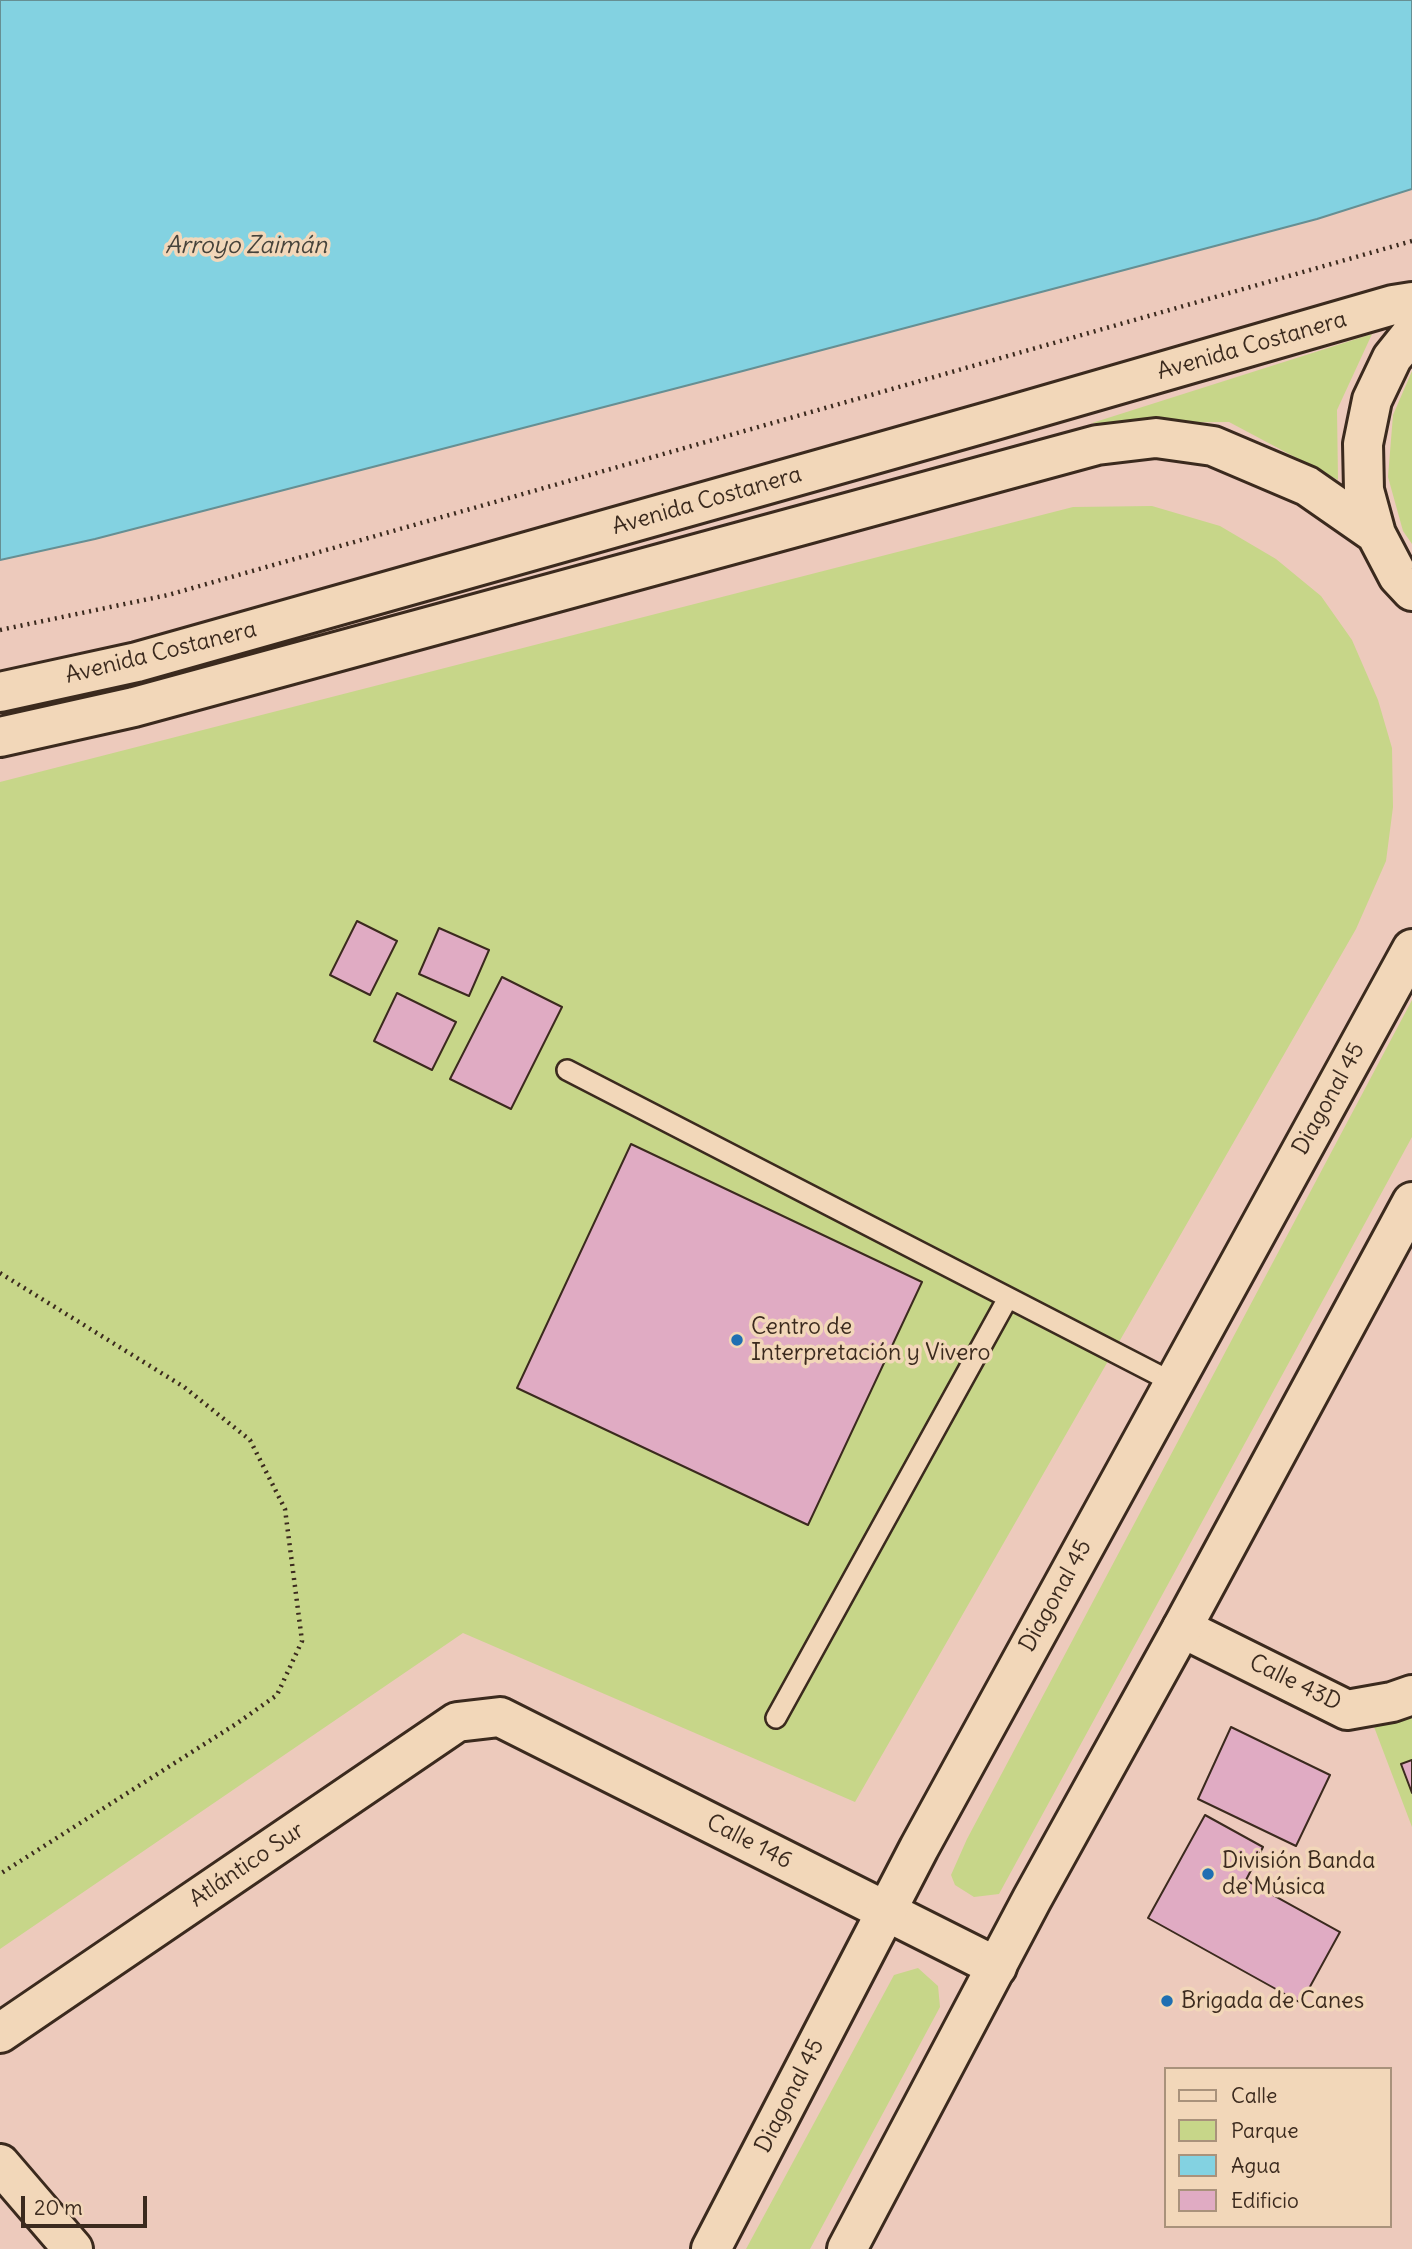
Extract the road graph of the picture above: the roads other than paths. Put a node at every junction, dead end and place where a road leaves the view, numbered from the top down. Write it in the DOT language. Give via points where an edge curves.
graph roads {
  1 [pos="1412,302"];
  2 [pos="1412,333"];
  3 [pos="1376,534"];
  4 [pos="1412,591"];
  5 [pos="0,692"];
  6 [pos="0,737"];
  7 [pos="1412,949"];
  8 [pos="567,1070"];
  9 [pos="1412,1202"];
  10 [pos="1008,1298"];
  11 [pos="1172,1382"];
  12 [pos="1182,1628"];
  13 [pos="1412,1695"];
  14 [pos="500,1717"];
  15 [pos="776,1718"];
  16 [pos="886,1910"];
  17 [pos="997,1967"];
  18 [pos="0,2033"];
  19 [pos="0,2164"];
  20 [pos="73,2249"];
  21 [pos="711,2249"];
  22 [pos="847,2249"];
  1 -- 5 [label="main road, Avenida Costanera" via="137,662"];
  2 -- 3 [label="main road" via="1392,358 1372,400 1363,444 1364,489"];
  3 -- 4 [label="main road" via="1398,576"];
  3 -- 6 [label="main road, Avenida Costanera" via="1307,486 1213,446 1156,438 1097,445 134,707"];
  7 -- 11 [label="main road, Diagonal 45"];
  8 -- 10 [label="lane"];
  9 -- 12 [label="main road"];
  10 -- 11 [label="lane"];
  10 -- 15 [label="lane"];
  11 -- 16 [label="main road, Diagonal 45"];
  12 -- 13 [label="main road, Calle 43D" via="1347,1710"];
  12 -- 17 [label="main road"];
  14 -- 16 [label="main road, Calle 146"];
  14 -- 18 [label="main road, Atlántico Sur" via="457,1722"];
  16 -- 17 [label="main road, Calle 146"];
  16 -- 21 [label="main road, Diagonal 45"];
  17 -- 22 [label="main road"];
  19 -- 20 [label="main road"];
}
